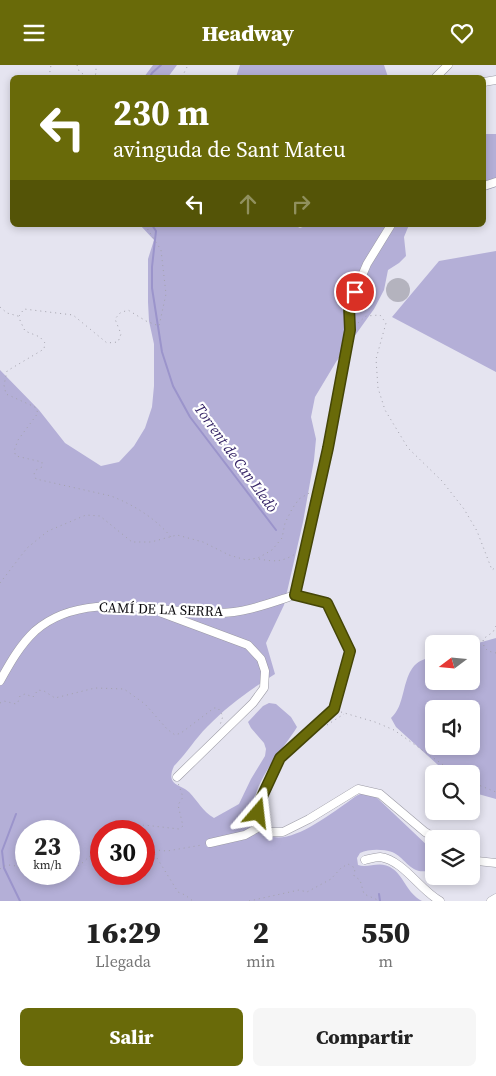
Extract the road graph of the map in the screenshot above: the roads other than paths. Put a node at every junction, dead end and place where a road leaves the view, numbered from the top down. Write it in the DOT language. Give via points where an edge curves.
graph roads {
  1 [pos="450,65"];
  2 [pos="438,75"];
  3 [pos="390,227"];
  4 [pos="295,595"];
  5 [pos="150,609"];
  6 [pos="0,681"];
  7 [pos="177,777"];
  8 [pos="261,826"];
  9 [pos="425,832"];
  10 [pos="210,843"];
  11 [pos="365,860"];
  12 [pos="480,861"];
  13 [pos="496,863"];
  14 [pos="496,898"];
  15 [pos="440,901"];
  16 [pos="491,901"];
  1 -- 2 [label="street"];
  3 -- 4 [label="street" via="367,264 349,306 350,330 322,482"];
  4 -- 5 [label="street, CAMÍ DE LA SERRA" via="252,609 221,613"];
  4 -- 8 [label="street" via="327,603 350,651 334,709 280,758 260,801"];
  5 -- 6 [label="street, CAMÍ DE LA SERRA" via="112,605 89,607 58,616 35,631 17,651"];
  5 -- 7 [label="street" via="242,643 253,649 264,664 264,684 260,694"];
  8 -- 9 [label="street" via="270,832 283,832 358,789 380,794"];
  8 -- 10 [label="street" via="245,835"];
  11 -- 15 [label="street" via="380,857 398,864"];
  12 -- 13 [label="street"];
  14 -- 16 [label="street"];
}
